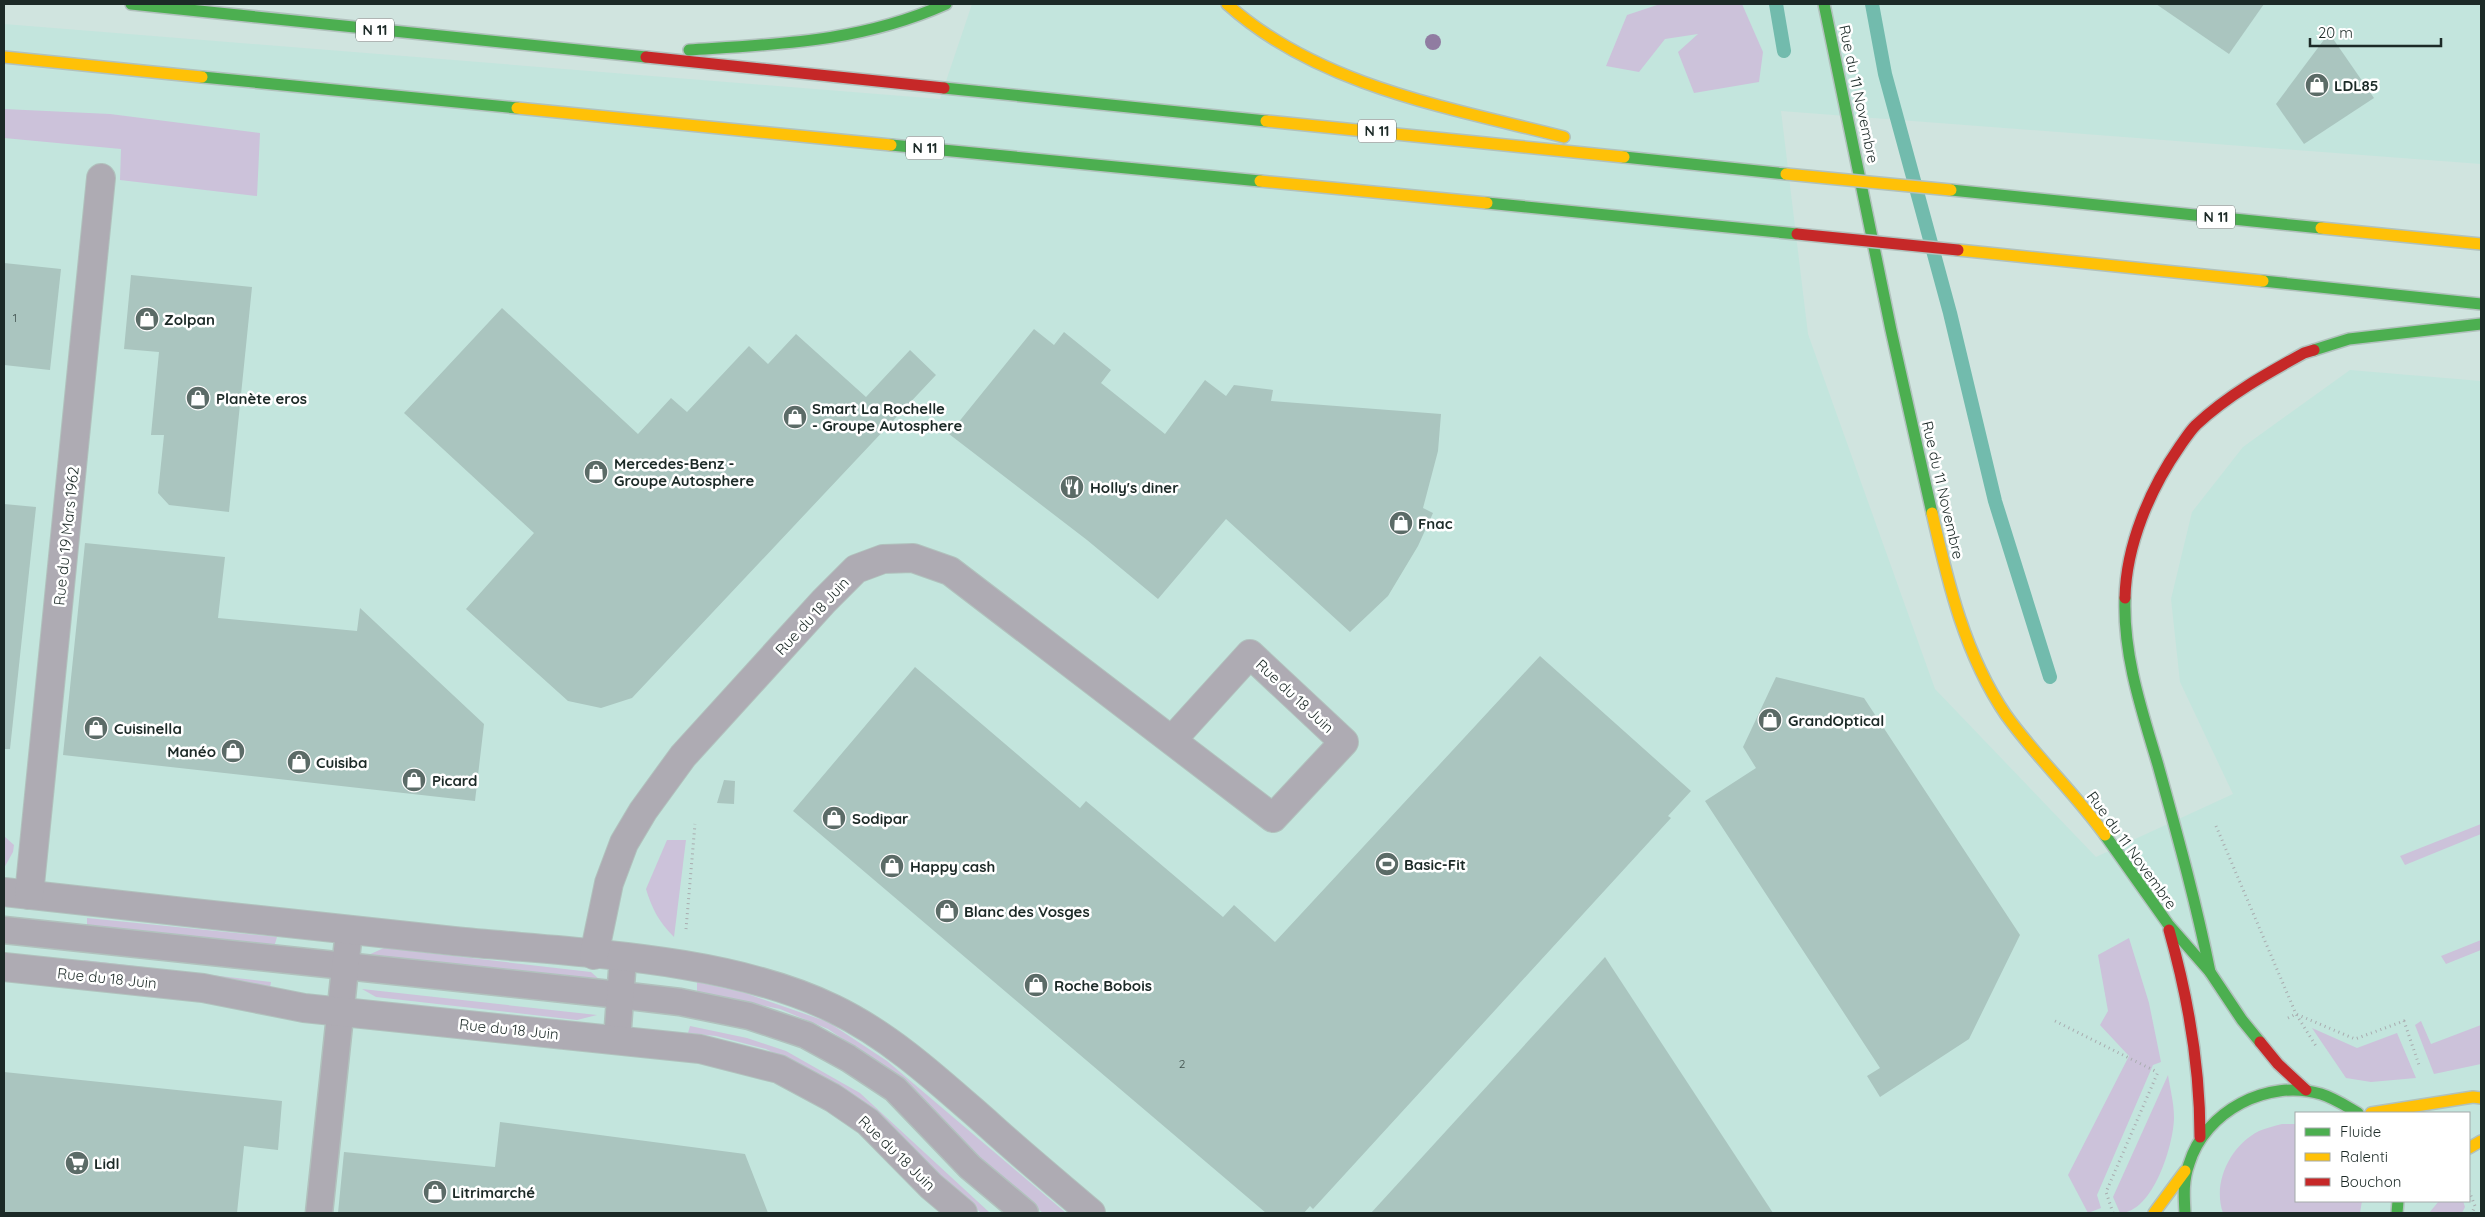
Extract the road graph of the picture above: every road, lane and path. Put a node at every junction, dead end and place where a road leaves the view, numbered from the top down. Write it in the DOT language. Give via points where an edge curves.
graph roads {
  1 [pos="131,4"];
  2 [pos="946,4"];
  3 [pos="1227,4"];
  4 [pos="1824,4"];
  5 [pos="619,56"];
  6 [pos="4,58"];
  7 [pos="1648,159"];
  8 [pos="101,178"];
  9 [pos="2481,244"];
  10 [pos="2481,304"];
  11 [pos="2481,324"];
  12 [pos="1172,740"];
  13 [pos="2172,813"];
  14 [pos="16,893"];
  15 [pos="2168,924"];
  16 [pos="4,930"];
  17 [pos="349,931"];
  18 [pos="594,955"];
  19 [pos="623,958"];
  20 [pos="346,966"];
  21 [pos="4,967"];
  22 [pos="2210,972"];
  23 [pos="620,995"];
  24 [pos="341,1012"];
  25 [pos="2055,1022"];
  26 [pos="617,1040"];
  27 [pos="2317,1047"];
  28 [pos="2157,1072"];
  29 [pos="2306,1090"];
  30 [pos="2481,1098"];
  31 [pos="2356,1112"];
  32 [pos="2377,1112"];
  33 [pos="2200,1137"];
  34 [pos="2481,1141"];
  35 [pos="2470,1147"];
  36 [pos="2186,1169"];
  37 [pos="2470,1194"];
  38 [pos="319,1213"];
  39 [pos="963,1213"];
  40 [pos="1025,1213"];
  41 [pos="1091,1213"];
  42 [pos="2154,1213"];
  43 [pos="2184,1213"];
  44 [pos="2472,1213"];
  1 -- 5 [label="main road, N 11"];
  2 -- 5 [label="main road" via="897,25 865,34"];
  3 -- 7 [label="main road" via="1258,30 1303,56 1355,78 1410,96"];
  4 -- 15 [label="main road, Rue du 11 Novembre" via="1936,530 1957,610 1974,658 2006,714 2096,822"];
  5 -- 7 [label="main road, N 11"];
  6 -- 10 [label="main road, N 11, bridge"];
  7 -- 9 [label="main road, N 11, bridge"];
  8 -- 14 [label="street, Rue du 19 Mars 1962"];
  11 -- 13 [label="main road" via="2349,339 2304,354 2245,386 2195,426 2162,472 2139,526 2125,581 2124,630 2138,696"];
  12 -- 12 [label="street, Rue du 18 Juin" via="1273,818 1344,742 1250,654"];
  12 -- 18 [label="street, Rue du 18 Juin" via="950,571 913,558 883,559 856,569 683,756 660,786 624,843 609,883"];
  13 -- 22 [label="main road" via="2197,905"];
  13 -- 27 [label="path" via="2206,803 2296,1014"];
  14 -- 17 [label="street"];
  15 -- 22 [label="main road, Rue du 11 Novembre"];
  15 -- 33 [label="main road, Rue du 11 Novembre" via="2185,988 2200,1102"];
  16 -- 20 [label="lane"];
  17 -- 18 [label="street"];
  17 -- 20 [label="lane"];
  18 -- 19 [label="street"];
  19 -- 23 [label="lane"];
  19 -- 41 [label="street" via="760,980 800,993 844,1014 882,1037 924,1069"];
  20 -- 23 [label="lane"];
  20 -- 24 [label="lane"];
  21 -- 24 [label="street, Rue du 18 Juin" via="203,988"];
  22 -- 29 [label="main road, Rue du 11 Novembre" via="2242,1020 2278,1064"];
  23 -- 26 [label="lane"];
  23 -- 40 [label="lane" via="730,1012 806,1035 895,1089 970,1167"];
  24 -- 26 [label="street, Rue du 18 Juin"];
  24 -- 38 [label="lane"];
  25 -- 28 [label="path"];
  26 -- 39 [label="street, Rue du 18 Juin" via="700,1049 766,1065 802,1081 868,1122 931,1186"];
  29 -- 31 [label="main road" via="2335,1099"];
  29 -- 33 [label="main road" via="2276,1090 2246,1098 2220,1114"];
  30 -- 32 [label="main road" via="2473,1096"];
  33 -- 36 [label="main road"];
  34 -- 35 [label="main road"];
  36 -- 42 [label="main road"];
  36 -- 43 [label="main road" via="2182,1201"];
  37 -- 44 [label="path" via="2475,1206"];
}
